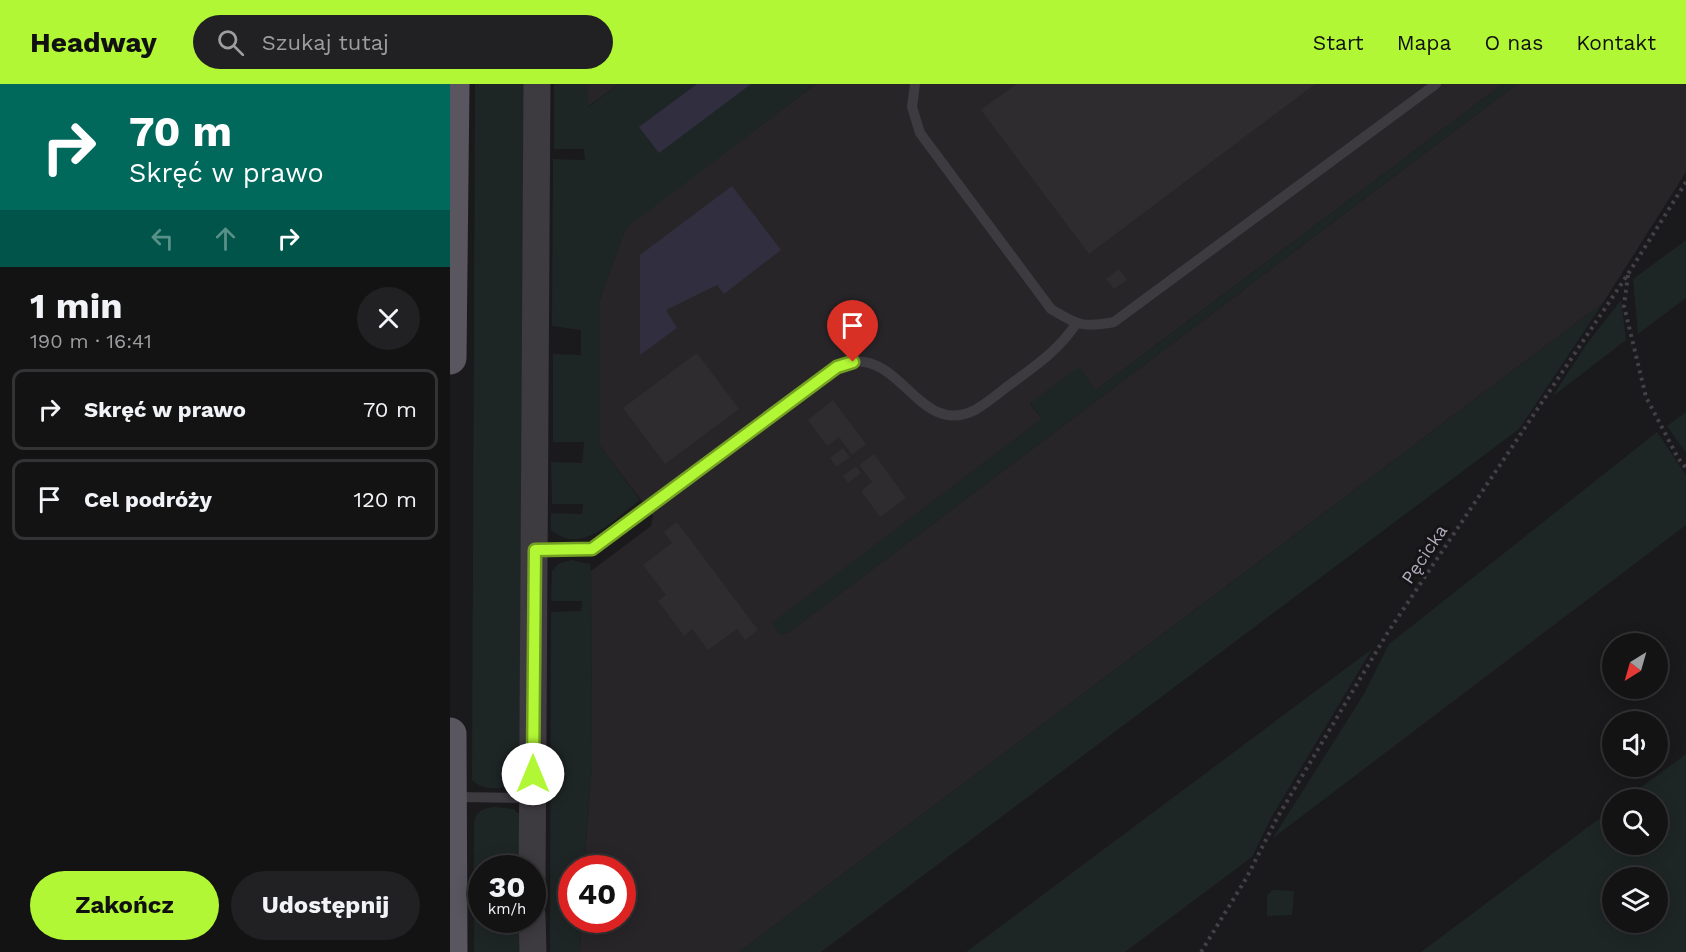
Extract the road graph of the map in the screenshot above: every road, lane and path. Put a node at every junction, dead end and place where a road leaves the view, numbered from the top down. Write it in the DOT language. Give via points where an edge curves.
graph roads {
  1 [pos="453,84"];
  2 [pos="537,84"];
  3 [pos="915,84"];
  4 [pos="1436,84"];
  5 [pos="1686,182"];
  6 [pos="1628,274"];
  7 [pos="1076,324"];
  8 [pos="450,357"];
  9 [pos="1686,468"];
  10 [pos="535,550"];
  11 [pos="450,734"];
  12 [pos="451,797"];
  13 [pos="533,798"];
  14 [pos="532,855"];
  15 [pos="532,933"];
  16 [pos="451,952"];
  17 [pos="532,952"];
  18 [pos="1201,952"];
  1 -- 8 [label="main road"];
  2 -- 10 [label="street"];
  3 -- 7 [label="lane" via="912,107 920,133 1051,309"];
  4 -- 7 [label="lane" via="1114,322 1090,327"];
  5 -- 6 [label="path, Pęcicka"];
  6 -- 9 [label="path" via="1624,306 1646,397"];
  6 -- 18 [label="path, Pęcicka" via="1388,632"];
  7 -- 10 [label="lane" via="1050,356 974,411 955,416 923,405 892,377 865,362 837,367 592,549"];
  10 -- 13 [label="street"];
  11 -- 12 [label="main road"];
  12 -- 13 [label="lane"];
  12 -- 16 [label="main road"];
  13 -- 14 [label="street"];
  15 -- 17 [label="street"];
}
